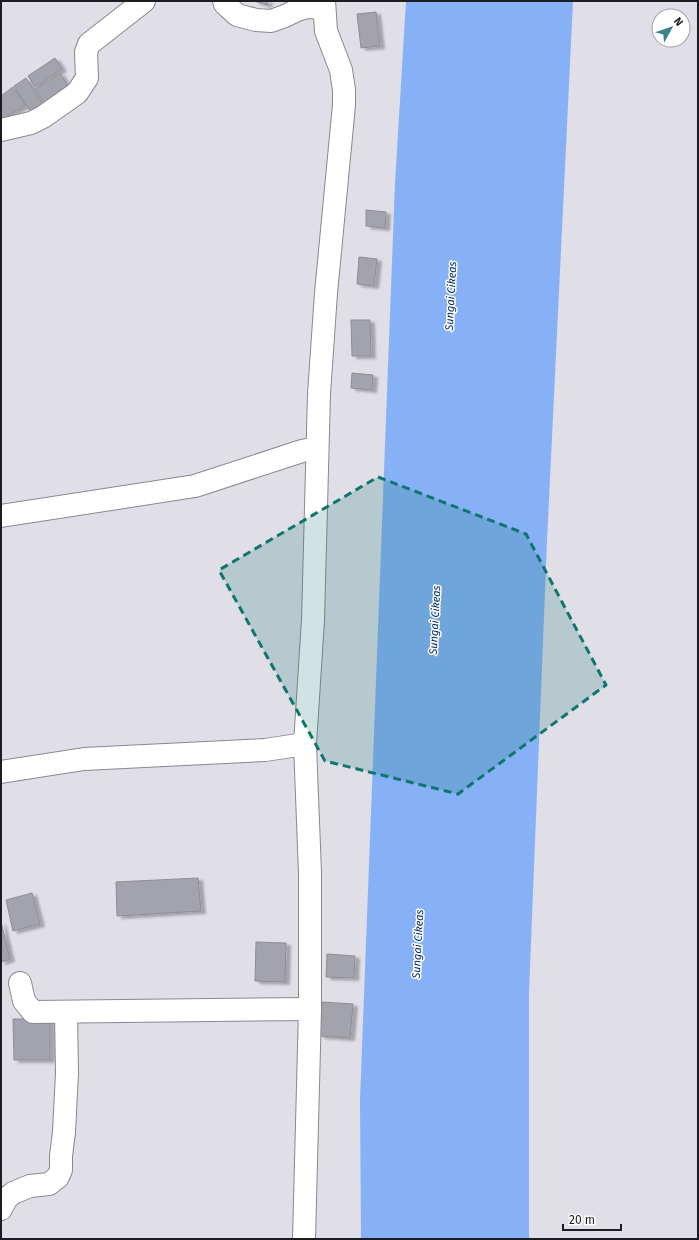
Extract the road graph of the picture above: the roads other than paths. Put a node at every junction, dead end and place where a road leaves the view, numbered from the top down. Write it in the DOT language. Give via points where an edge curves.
graph roads {
  1 [pos="144,1"];
  2 [pos="224,1"];
  3 [pos="324,5"];
  4 [pos="1,130"];
  5 [pos="317,448"];
  6 [pos="1,516"];
  7 [pos="304,744"];
  8 [pos="1,772"];
  9 [pos="20,983"];
  10 [pos="310,1009"];
  11 [pos="66,1012"];
  12 [pos="1,1209"];
  13 [pos="304,1239"];
  1 -- 4 [label="street" via="89,44 86,52 87,78 77,93 31,123"];
  2 -- 3 [label="street" via="237,15 271,21 296,10"];
  3 -- 5 [label="street" via="326,31 341,70 344,105 326,293"];
  5 -- 6 [label="street" via="195,486"];
  5 -- 7 [label="street" via="314,620"];
  7 -- 8 [label="street" via="265,750 84,759"];
  7 -- 10 [label="street" via="310,873"];
  9 -- 11 [label="street" via="24,1001 33,1012"];
  10 -- 11 [label="street"];
  10 -- 13 [label="street"];
  11 -- 12 [label="street" via="67,1073 61,1170 58,1177 49,1184 30,1186 13,1193"];
}
